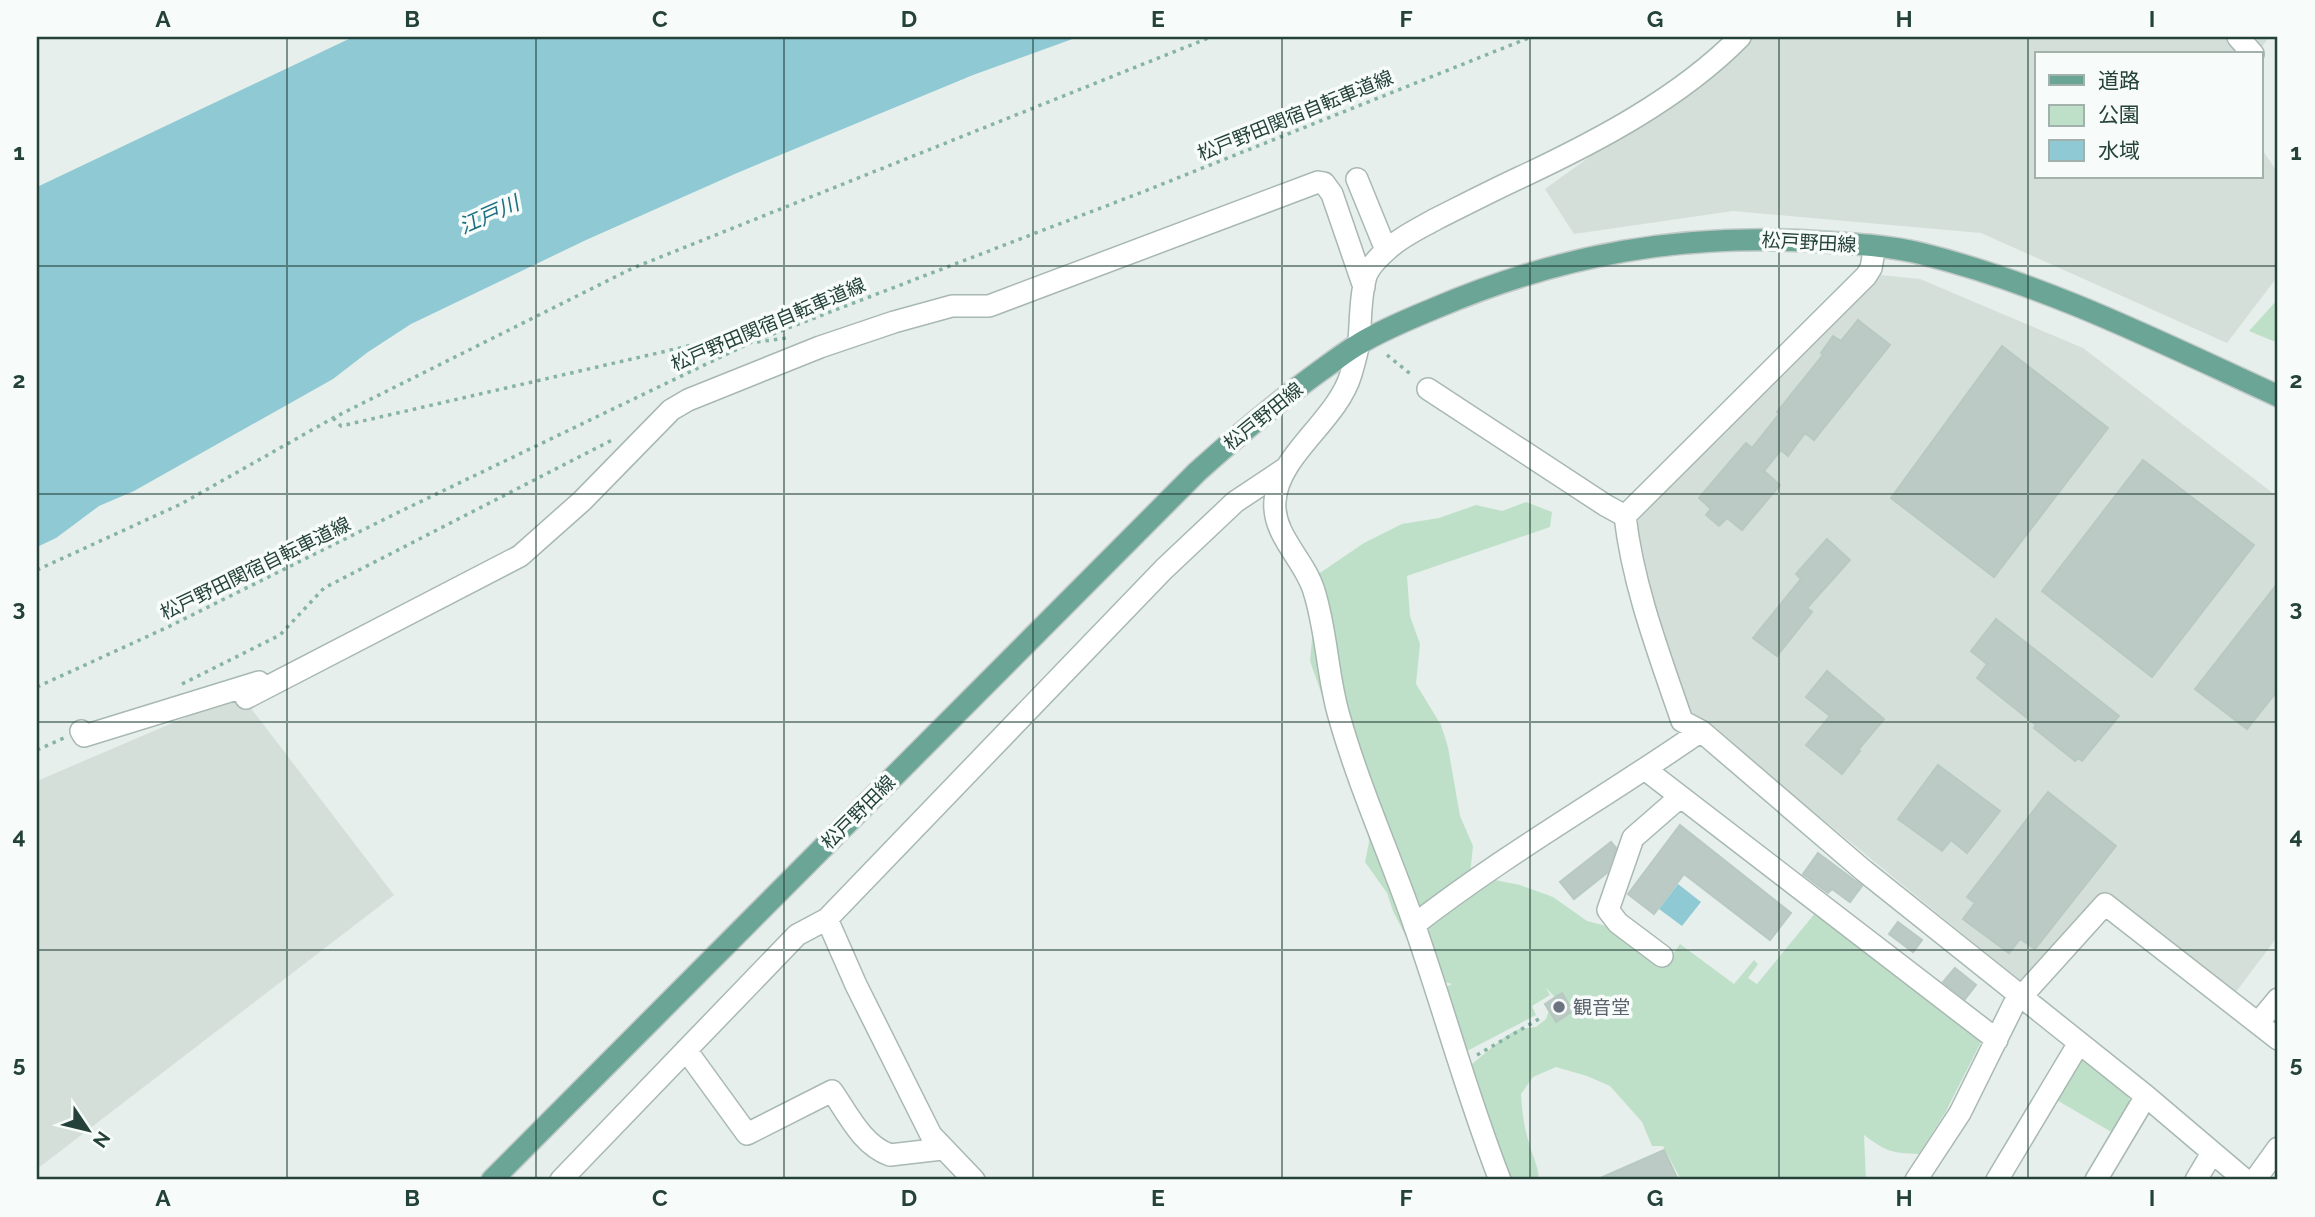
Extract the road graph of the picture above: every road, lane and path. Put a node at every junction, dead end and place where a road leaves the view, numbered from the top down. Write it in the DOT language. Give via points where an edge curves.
graph roads {
  1 [pos="1211,37"];
  2 [pos="1531,37"];
  3 [pos="1740,37"];
  4 [pos="2238,37"];
  5 [pos="2251,52"];
  6 [pos="1357,179"];
  7 [pos="1875,246"];
  8 [pos="1387,250"];
  9 [pos="1364,287"];
  10 [pos="795,336"];
  11 [pos="752,342"];
  12 [pos="1359,344"];
  13 [pos="1387,355"];
  14 [pos="1429,388"];
  15 [pos="2278,396"];
  16 [pos="333,418"];
  17 [pos="621,435"];
  18 [pos="1286,468"];
  19 [pos="1625,516"];
  20 [pos="37,570"];
  21 [pos="272,684"];
  22 [pos="178,686"];
  23 [pos="37,687"];
  24 [pos="246,698"];
  25 [pos="81,731"];
  26 [pos="1701,731"];
  27 [pos="37,750"];
  28 [pos="1646,770"];
  29 [pos="1680,796"];
  30 [pos="827,919"];
  31 [pos="1414,925"];
  32 [pos="1662,956"];
  33 [pos="2021,995"];
  34 [pos="2278,999"];
  35 [pos="1539,1020"];
  36 [pos="2259,1022"];
  37 [pos="2278,1039"];
  38 [pos="1997,1040"];
  39 [pos="2079,1043"];
  40 [pos="686,1050"];
  41 [pos="1460,1065"];
  42 [pos="2146,1096"];
  43 [pos="2278,1148"];
  44 [pos="942,1149"];
  45 [pos="2213,1153"];
  46 [pos="1495,1179"];
  47 [pos="492,1180"];
  48 [pos="561,1180"];
  49 [pos="974,1180"];
  50 [pos="1916,1180"];
  51 [pos="1997,1180"];
  52 [pos="2096,1180"];
  53 [pos="2196,1180"];
  54 [pos="2245,1180"];
  55 [pos="2255,1180"];
  1 -- 16 [label="path" via="633,268"];
  2 -- 11 [label="path, 松戸野田関宿自転車道線"];
  3 -- 8 [label="street" via="1649,108 1574,152 1425,225"];
  4 -- 5 [label="street"];
  6 -- 8 [label="street"];
  7 -- 12 [label="main road, 松戸野田線" via="1725,239 1605,253 1470,293"];
  7 -- 15 [label="main road, 松戸野田線" via="1921,254 2012,281 2116,322"];
  7 -- 19 [label="street" via="1866,276"];
  8 -- 9 [label="street" via="1367,272"];
  9 -- 12 [label="street"];
  9 -- 21 [label="street" via="1332,194 1318,182 989,306 952,306 820,347 716,387 671,410 582,501 520,556"];
  10 -- 11 [label="path"];
  11 -- 16 [label="path" via="710,341 341,426"];
  11 -- 23 [label="path, 松戸野田関宿自転車道線"];
  12 -- 18 [label="street" via="1337,406"];
  12 -- 47 [label="main road, 松戸野田線" via="1255,419 1188,481"];
  13 -- 14 [label="path"];
  14 -- 19 [label="street"];
  16 -- 20 [label="path" via="181,504"];
  17 -- 22 [label="path" via="324,589 280,635"];
  18 -- 30 [label="street" via="1235,502 1164,569"];
  18 -- 31 [label="street" via="1274,504 1278,522 1312,583 1340,719"];
  19 -- 26 [label="street" via="1650,628 1682,721"];
  21 -- 24 [label="street"];
  21 -- 25 [label="street" via="268,679 84,736"];
  25 -- 27 [label="path"];
  26 -- 28 [label="street"];
  26 -- 33 [label="street" via="1863,870"];
  28 -- 29 [label="street"];
  28 -- 31 [label="street" via="1525,846"];
  29 -- 32 [label="street" via="1633,838 1608,910"];
  29 -- 38 [label="street"];
  30 -- 40 [label="street" via="797,935"];
  30 -- 44 [label="street" via="892,1059"];
  31 -- 41 [label="street"];
  33 -- 36 [label="street" via="2105,904"];
  33 -- 38 [label="street"];
  33 -- 39 [label="street"];
  34 -- 36 [label="street"];
  35 -- 41 [label="path"];
  36 -- 37 [label="street"];
  38 -- 50 [label="street" via="1960,1113"];
  39 -- 42 [label="street"];
  39 -- 51 [label="street"];
  40 -- 44 [label="street" via="747,1134 832,1091 864,1138 882,1152"];
  40 -- 48 [label="street"];
  41 -- 46 [label="street"];
  42 -- 45 [label="street"];
  42 -- 52 [label="street"];
  43 -- 55 [label="street"];
  44 -- 49 [label="street"];
  45 -- 53 [label="street"];
  45 -- 54 [label="street"];
}
